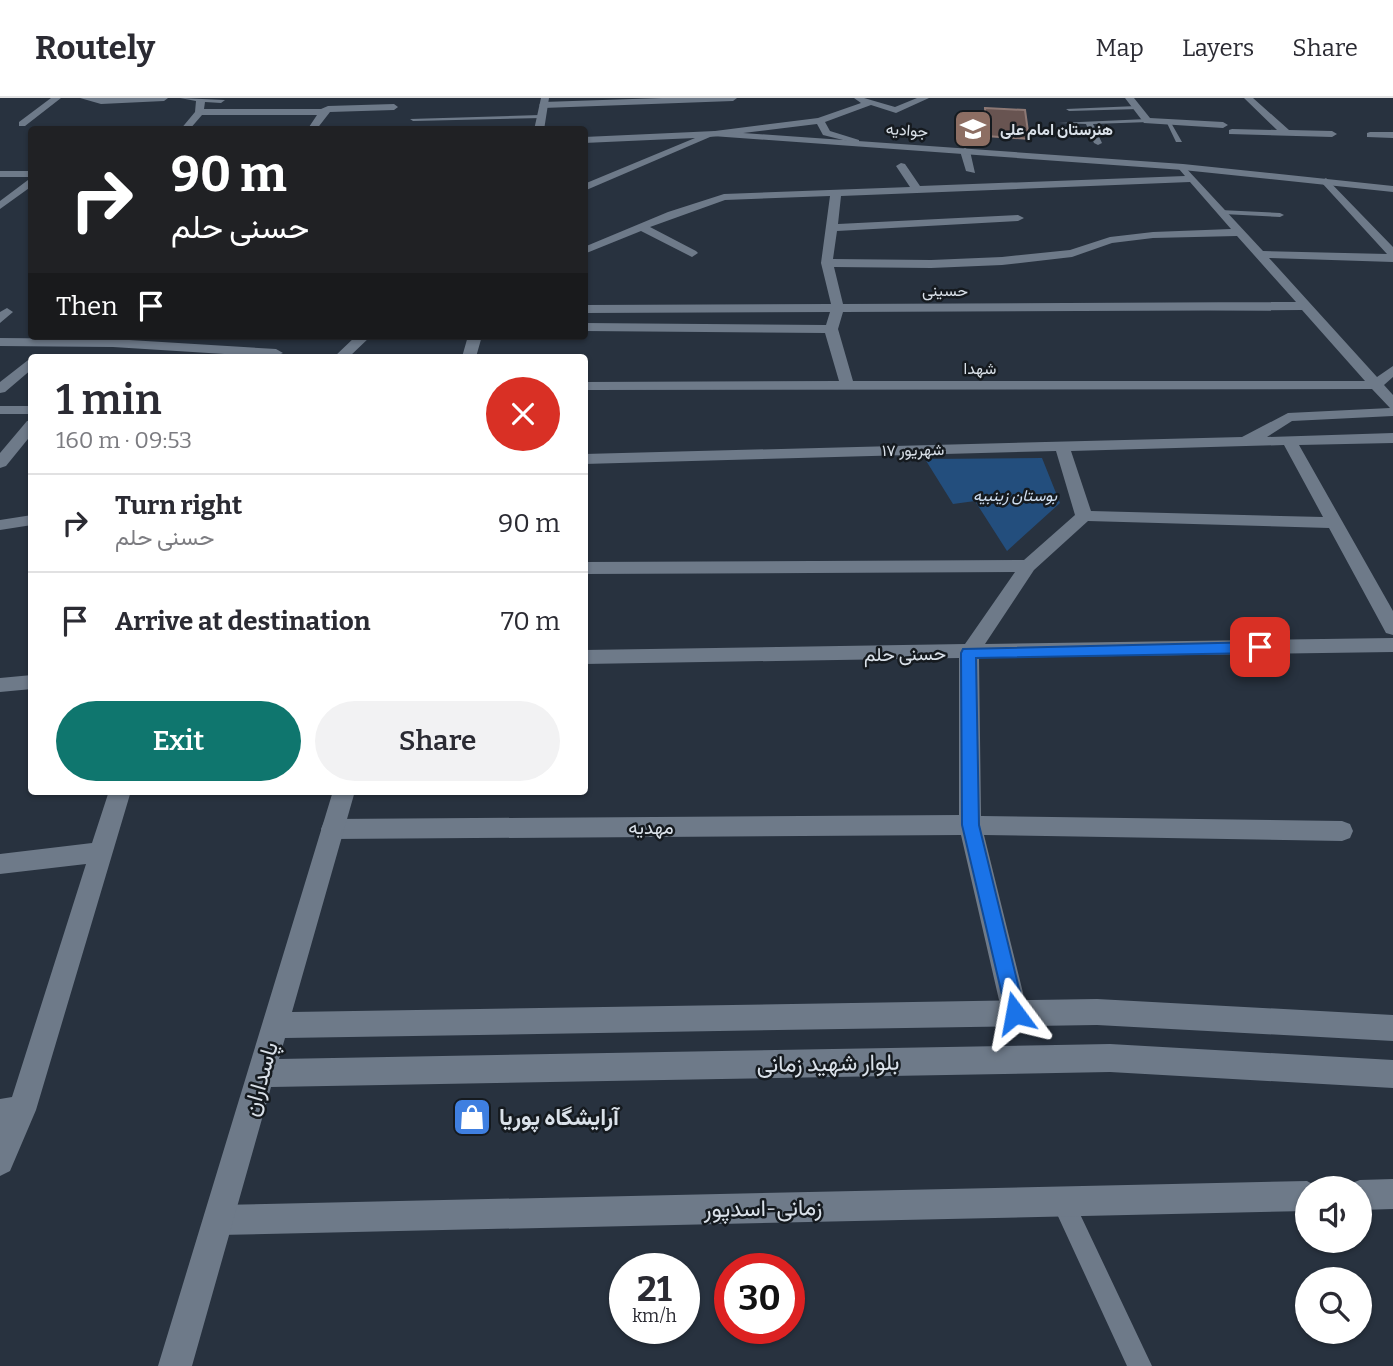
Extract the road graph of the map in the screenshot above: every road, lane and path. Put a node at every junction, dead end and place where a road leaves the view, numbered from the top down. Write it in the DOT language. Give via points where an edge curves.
graph roads {
  1 [pos="57,98"];
  2 [pos="84,98"];
  3 [pos="164,98"];
  4 [pos="184,98"];
  5 [pos="383,98"];
  6 [pos="733,98"];
  7 [pos="925,98"];
  8 [pos="1129,98"];
  9 [pos="1248,98"];
  10 [pos="201,99"];
  11 [pos="226,100"];
  12 [pos="862,100"];
  13 [pos="544,101"];
  14 [pos="377,107"];
  15 [pos="394,107"];
  16 [pos="1136,108"];
  17 [pos="1069,109"];
  18 [pos="199,112"];
  19 [pos="323,112"];
  20 [pos="540,117"];
  21 [pos="413,119"];
  22 [pos="820,121"];
  23 [pos="1147,121"];
  24 [pos="1088,122"];
  25 [pos="1168,122"];
  26 [pos="1061,123"];
  27 [pos="22,124"];
  28 [pos="1223,125"];
  29 [pos="187,126"];
  30 [pos="314,126"];
  31 [pos="530,126"];
  32 [pos="539,126"];
  33 [pos="1232,132"];
  34 [pos="1286,133"];
  35 [pos="715,134"];
  36 [pos="1332,134"];
  37 [pos="1370,135"];
  38 [pos="1393,135"];
  39 [pos="588,140"];
  40 [pos="1179,140"];
  41 [pos="856,142"];
  42 [pos="1098,143"];
  43 [pos="965,150"];
  44 [pos="901,166"];
  45 [pos="1183,167"];
  46 [pos="971,171"];
  47 [pos="0,174"];
  48 [pos="28,174"];
  49 [pos="1193,179"];
  50 [pos="1326,181"];
  51 [pos="28,183"];
  52 [pos="588,186"];
  53 [pos="1393,189"];
  54 [pos="917,190"];
  55 [pos="836,193"];
  56 [pos="0,206"];
  57 [pos="1223,212"];
  58 [pos="1280,215"];
  59 [pos="1018,218"];
  60 [pos="641,228"];
  61 [pos="833,228"];
  62 [pos="1241,232"];
  63 [pos="588,249"];
  64 [pos="692,253"];
  65 [pos="1260,254"];
  66 [pos="1393,256"];
  67 [pos="827,263"];
  68 [pos="1306,306"];
  69 [pos="838,308"];
  70 [pos="588,309"];
  71 [pos="588,327"];
  72 [pos="831,330"];
  73 [pos="28,339"];
  74 [pos="115,340"];
  75 [pos="127,340"];
  76 [pos="360,340"];
  77 [pos="0,342"];
  78 [pos="276,353"];
  79 [pos="101,354"];
  80 [pos="344,354"];
  81 [pos="28,364"];
  82 [pos="1393,370"];
  83 [pos="1376,385"];
  84 [pos="588,386"];
  85 [pos="847,386"];
  86 [pos="0,389"];
  87 [pos="1393,404"];
  88 [pos="0,410"];
  89 [pos="28,410"];
  90 [pos="1393,412"];
  91 [pos="28,430"];
  92 [pos="1393,438"];
  93 [pos="1289,441"];
  94 [pos="1241,442"];
  95 [pos="1062,446"];
  96 [pos="588,458"];
  97 [pos="0,463"];
  98 [pos="1084,516"];
  99 [pos="28,521"];
  100 [pos="1336,523"];
  101 [pos="0,525"];
  102 [pos="1028,566"];
  103 [pos="588,568"];
  104 [pos="1393,628"];
  105 [pos="1393,645"];
  106 [pos="968,653"];
  107 [pos="588,657"];
  108 [pos="28,682"];
  109 [pos="0,685"];
  110 [pos="119,795"];
  111 [pos="343,795"];
  112 [pos="970,825"];
  113 [pos="332,829"];
  114 [pos="1342,831"];
  115 [pos="101,852"];
  116 [pos="0,864"];
  117 [pos="1015,1013"];
  118 [pos="276,1025"];
  119 [pos="1393,1028"];
  120 [pos="262,1073"];
  121 [pos="1393,1074"];
  122 [pos="11,1111"];
  123 [pos="0,1161"];
  124 [pos="1393,1194"];
  125 [pos="1372,1195"];
  126 [pos="1295,1196"];
  127 [pos="1062,1201"];
  128 [pos="219,1220"];
  129 [pos="175,1366"];
  130 [pos="1140,1366"];
  1 -- 27 [label="street"];
  2 -- 3 [label="street"];
  4 -- 10 [label="street"];
  5 -- 14 [label="street"];
  6 -- 13 [label="street"];
  7 -- 12 [label="street" via="896,110"];
  8 -- 16 [label="street"];
  9 -- 34 [label="street"];
  10 -- 11 [label="street"];
  10 -- 18 [label="street"];
  12 -- 22 [label="street"];
  13 -- 20 [label="street"];
  14 -- 15 [label="street"];
  14 -- 19 [label="street" via="337,107"];
  16 -- 17 [label="lane"];
  16 -- 23 [label="street"];
  18 -- 19 [label="street"];
  18 -- 29 [label="street"];
  19 -- 30 [label="street"];
  20 -- 21 [label="lane"];
  20 -- 31 [label="street"];
  20 -- 32 [label="street"];
  22 -- 35 [label="street"];
  22 -- 41 [label="street" via="826,133"];
  23 -- 24 [label="lane"];
  23 -- 25 [label="street"];
  24 -- 26 [label="lane"];
  24 -- 42 [label="lane"];
  25 -- 28 [label="street"];
  25 -- 40 [label="lane"];
  33 -- 34 [label="street"];
  34 -- 36 [label="street"];
  35 -- 39 [label="street, جوادیه"];
  35 -- 41 [label="street, جوادیه"];
  35 -- 52 [label="street"];
  37 -- 38 [label="street"];
  41 -- 43 [label="street, جوادیه"];
  43 -- 45 [label="street, جوادیه"];
  43 -- 46 [label="street"];
  44 -- 54 [label="street"];
  45 -- 49 [label="street"];
  45 -- 50 [label="street, جوادیه"];
  47 -- 48 [label="street"];
  49 -- 54 [label="street"];
  49 -- 57 [label="street"];
  50 -- 53 [label="street, جوادیه"];
  50 -- 66 [label="street"];
  51 -- 56 [label="street"];
  54 -- 55 [label="street"];
  55 -- 60 [label="street" via="724,197"];
  55 -- 61 [label="street"];
  57 -- 58 [label="lane"];
  57 -- 62 [label="street"];
  59 -- 61 [label="street"];
  60 -- 63 [label="street"];
  60 -- 64 [label="street"];
  61 -- 67 [label="street"];
  62 -- 65 [label="street"];
  62 -- 67 [label="street" via="1111,240 1072,253 1002,261"];
  65 -- 66 [label="street"];
  65 -- 68 [label="street"];
  67 -- 69 [label="street"];
  68 -- 69 [label="street, حسینی"];
  68 -- 83 [label="street"];
  69 -- 70 [label="street, حسینی"];
  69 -- 72 [label="street"];
  71 -- 72 [label="street"];
  72 -- 85 [label="street"];
  73 -- 77 [label="street"];
  74 -- 79 [label="street"];
  75 -- 78 [label="street"];
  76 -- 80 [label="street"];
  81 -- 86 [label="street"];
  82 -- 83 [label="street"];
  83 -- 85 [label="street, شهدا"];
  83 -- 87 [label="street"];
  84 -- 85 [label="street, شهدا"];
  88 -- 89 [label="street"];
  90 -- 94 [label="street, ۱۷ شهریور" via="1288,417"];
  91 -- 97 [label="street"];
  92 -- 93 [label="street, ۱۷ شهریور"];
  93 -- 94 [label="street, ۱۷ شهریور"];
  93 -- 100 [label="street"];
  94 -- 95 [label="street, ۱۷ شهریور"];
  95 -- 96 [label="street, ۱۷ شهریور"];
  95 -- 98 [label="street"];
  98 -- 100 [label="street"];
  98 -- 102 [label="street"];
  99 -- 101 [label="street"];
  100 -- 104 [label="street"];
  102 -- 103 [label="street"];
  102 -- 106 [label="street"];
  105 -- 106 [label="street, حسنی حلم"];
  106 -- 107 [label="street, حسنی حلم"];
  106 -- 112 [label="street"];
  108 -- 109 [label="street"];
  110 -- 115 [label="street"];
  111 -- 113 [label="street, پاسداران"];
  112 -- 113 [label="street, مهدیه"];
  112 -- 114 [label="street, مهدیه"];
  112 -- 117 [label="street"];
  113 -- 118 [label="street, پاسداران"];
  115 -- 116 [label="street"];
  115 -- 122 [label="street"];
  117 -- 118 [label="street"];
  117 -- 119 [label="street" via="1097,1012"];
  118 -- 120 [label="street, پاسداران"];
  120 -- 121 [label="street, بلوار شهید زمانی" via="1110,1058"];
  120 -- 128 [label="street, پاسداران"];
  122 -- 123 [label="street"];
  124 -- 125 [label="street"];
  126 -- 127 [label="street, زمانی-اسدپور"];
  127 -- 128 [label="street, زمانی-اسدپور"];
  127 -- 130 [label="lane"];
  128 -- 129 [label="street, پاسداران"];
}
